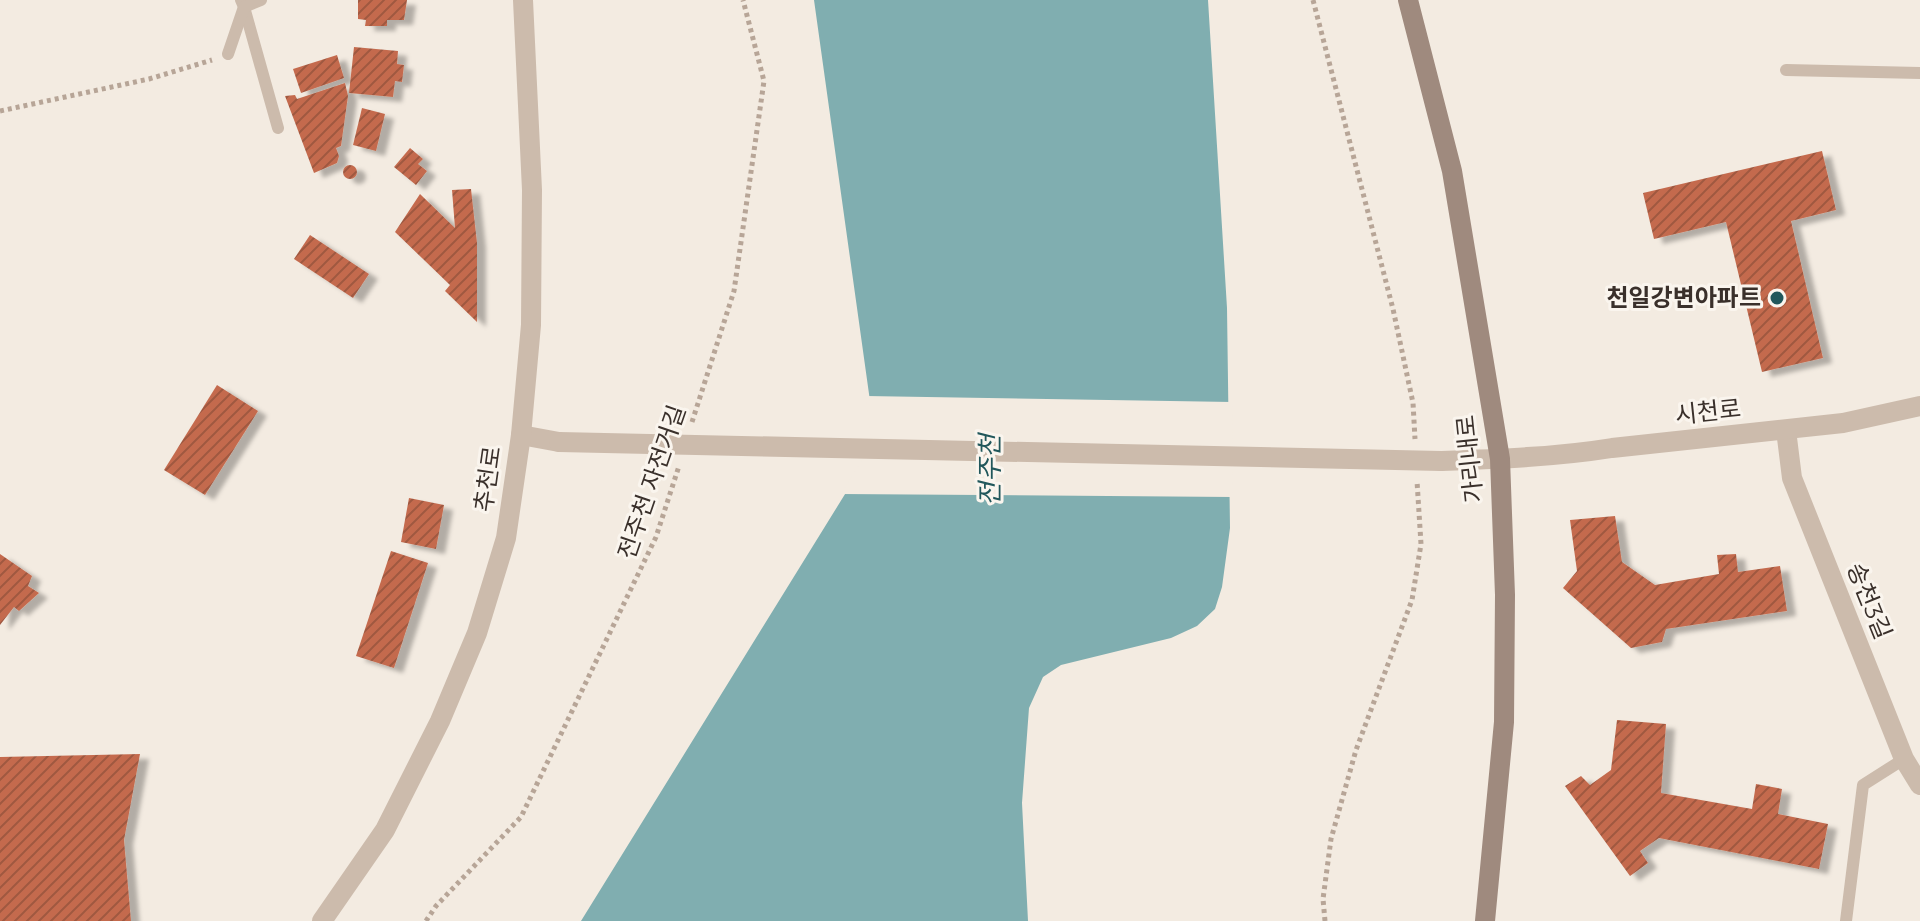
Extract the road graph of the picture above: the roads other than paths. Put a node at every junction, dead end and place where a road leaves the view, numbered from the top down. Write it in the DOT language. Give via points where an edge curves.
graph roads {
  1 [pos="261,0"];
  2 [pos="523,0"];
  3 [pos="1408,0"];
  4 [pos="243,3"];
  5 [pos="228,54"];
  6 [pos="1786,70"];
  7 [pos="1920,73"];
  8 [pos="278,128"];
  9 [pos="1920,406"];
  10 [pos="1786,430"];
  11 [pos="521,435"];
  12 [pos="1500,459"];
  13 [pos="1904,759"];
  14 [pos="1920,785"];
  15 [pos="322,921"];
  16 [pos="1485,921"];
  17 [pos="1846,921"];
  1 -- 4 [label="lane"];
  2 -- 11 [label="street, 추천로" via="532,190 531,325"];
  3 -- 12 [label="street, 가리내로" via="1452,171"];
  4 -- 5 [label="lane"];
  4 -- 8 [label="lane"];
  6 -- 7 [label="lane"];
  9 -- 10 [label="street, 시천로"];
  10 -- 12 [label="street, 시천로"];
  10 -- 13 [label="street, 송천3길" via="1792,478"];
  11 -- 12 [label="street, 시천로, bridge" via="559,442"];
  11 -- 15 [label="street, 추천로" via="506,538 477,633 385,830"];
  12 -- 16 [label="street, 가리내로" via="1504,722"];
  13 -- 14 [label="street, 송천3길"];
  13 -- 17 [label="lane" via="1863,785"];
}
